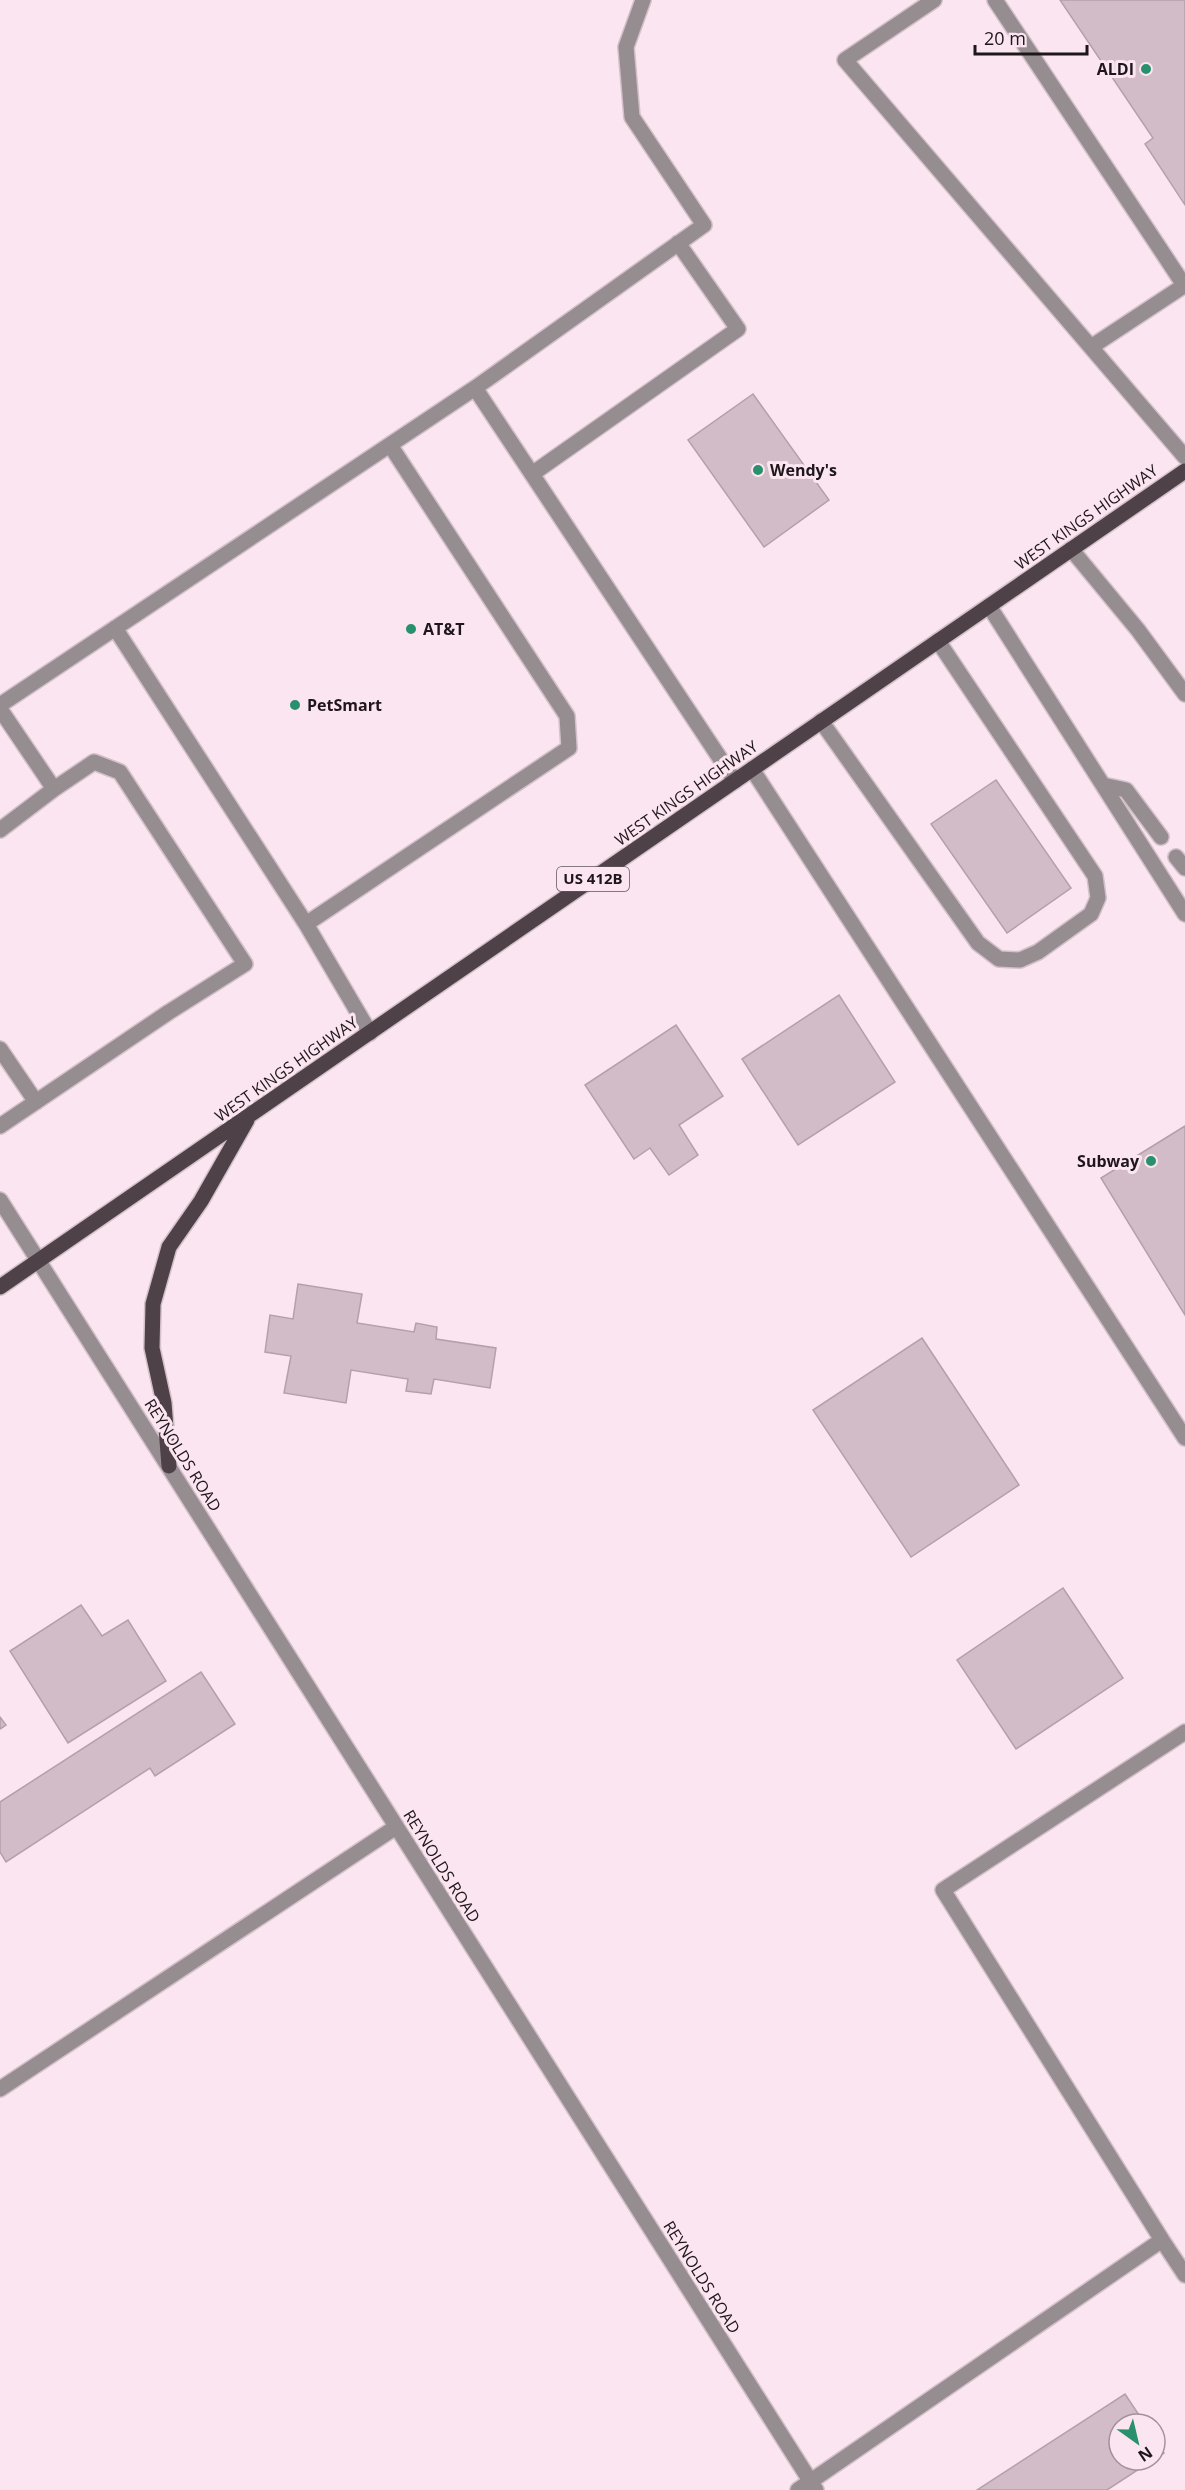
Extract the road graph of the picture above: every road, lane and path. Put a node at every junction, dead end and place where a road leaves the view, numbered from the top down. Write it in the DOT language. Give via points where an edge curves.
graph roads {
  1 [pos="643,0"];
  2 [pos="934,0"];
  3 [pos="995,0"];
  4 [pos="678,243"];
  5 [pos="1185,285"];
  6 [pos="1091,347"];
  7 [pos="475,388"];
  8 [pos="390,445"];
  9 [pos="1185,457"];
  10 [pos="1185,471"];
  11 [pos="532,474"];
  12 [pos="1071,549"];
  13 [pos="989,606"];
  14 [pos="115,628"];
  15 [pos="938,641"];
  16 [pos="1185,694"];
  17 [pos="0,707"];
  18 [pos="821,722"];
  19 [pos="752,769"];
  20 [pos="735,781"];
  21 [pos="1103,785"];
  22 [pos="54,789"];
  23 [pos="0,830"];
  24 [pos="1161,837"];
  25 [pos="1185,914"];
  26 [pos="306,924"];
  27 [pos="370,1034"];
  28 [pos="0,1049"];
  29 [pos="36,1102"];
  30 [pos="249,1116"];
  31 [pos="0,1126"];
  32 [pos="0,1200"];
  33 [pos="40,1260"];
  34 [pos="0,1287"];
  35 [pos="1185,1438"];
  36 [pos="169,1466"];
  37 [pos="1185,1732"];
  38 [pos="396,1827"];
  39 [pos="0,2089"];
  40 [pos="1162,2240"];
  41 [pos="1185,2275"];
  42 [pos="808,2487"];
  1 -- 4 [label="street" via="626,47 632,117 704,225"];
  2 -- 6 [label="street" via="845,60"];
  3 -- 5 [label="street"];
  4 -- 7 [label="street"];
  4 -- 11 [label="street" via="738,329"];
  5 -- 6 [label="street"];
  6 -- 9 [label="street"];
  7 -- 8 [label="street"];
  7 -- 11 [label="street"];
  8 -- 14 [label="street"];
  8 -- 26 [label="street" via="567,716 569,748"];
  10 -- 12 [label="main road, WEST KINGS HIGHWAY / US 412B"];
  11 -- 20 [label="street"];
  12 -- 13 [label="main road, WEST KINGS HIGHWAY / US 412B"];
  12 -- 16 [label="street"];
  13 -- 15 [label="main road, WEST KINGS HIGHWAY / US 412B"];
  13 -- 21 [label="street"];
  14 -- 17 [label="street"];
  14 -- 26 [label="street"];
  15 -- 18 [label="main road, WEST KINGS HIGHWAY / US 412B"];
  15 -- 18 [label="street" via="1095,876 1098,898 1091,914 1038,952 1020,960 999,959 978,943"];
  17 -- 22 [label="street"];
  18 -- 19 [label="main road, WEST KINGS HIGHWAY / US 412B"];
  19 -- 20 [label="main road, WEST KINGS HIGHWAY / US 412B"];
  19 -- 35 [label="street"];
  20 -- 27 [label="main road, WEST KINGS HIGHWAY / US 412B"];
  21 -- 24 [label="street" via="1126,790"];
  21 -- 25 [label="street"];
  22 -- 23 [label="street"];
  22 -- 29 [label="street" via="94,762 120,772 246,964"];
  26 -- 27 [label="street"];
  27 -- 30 [label="main road, WEST KINGS HIGHWAY / US 412B"];
  28 -- 29 [label="street"];
  29 -- 31 [label="street"];
  30 -- 33 [label="main road, WEST KINGS HIGHWAY / US 412B"];
  30 -- 36 [label="main road" via="201,1201 169,1247 153,1304 152,1348 164,1403"];
  32 -- 33 [label="street, REYNOLDS ROAD"];
  33 -- 34 [label="main road, WEST KINGS HIGHWAY / US 412B"];
  33 -- 36 [label="street, REYNOLDS ROAD"];
  36 -- 38 [label="street, REYNOLDS ROAD"];
  37 -- 40 [label="street" via="943,1890"];
  38 -- 39 [label="street"];
  38 -- 42 [label="street, REYNOLDS ROAD"];
  40 -- 41 [label="street"];
  40 -- 42 [label="street"];
}
